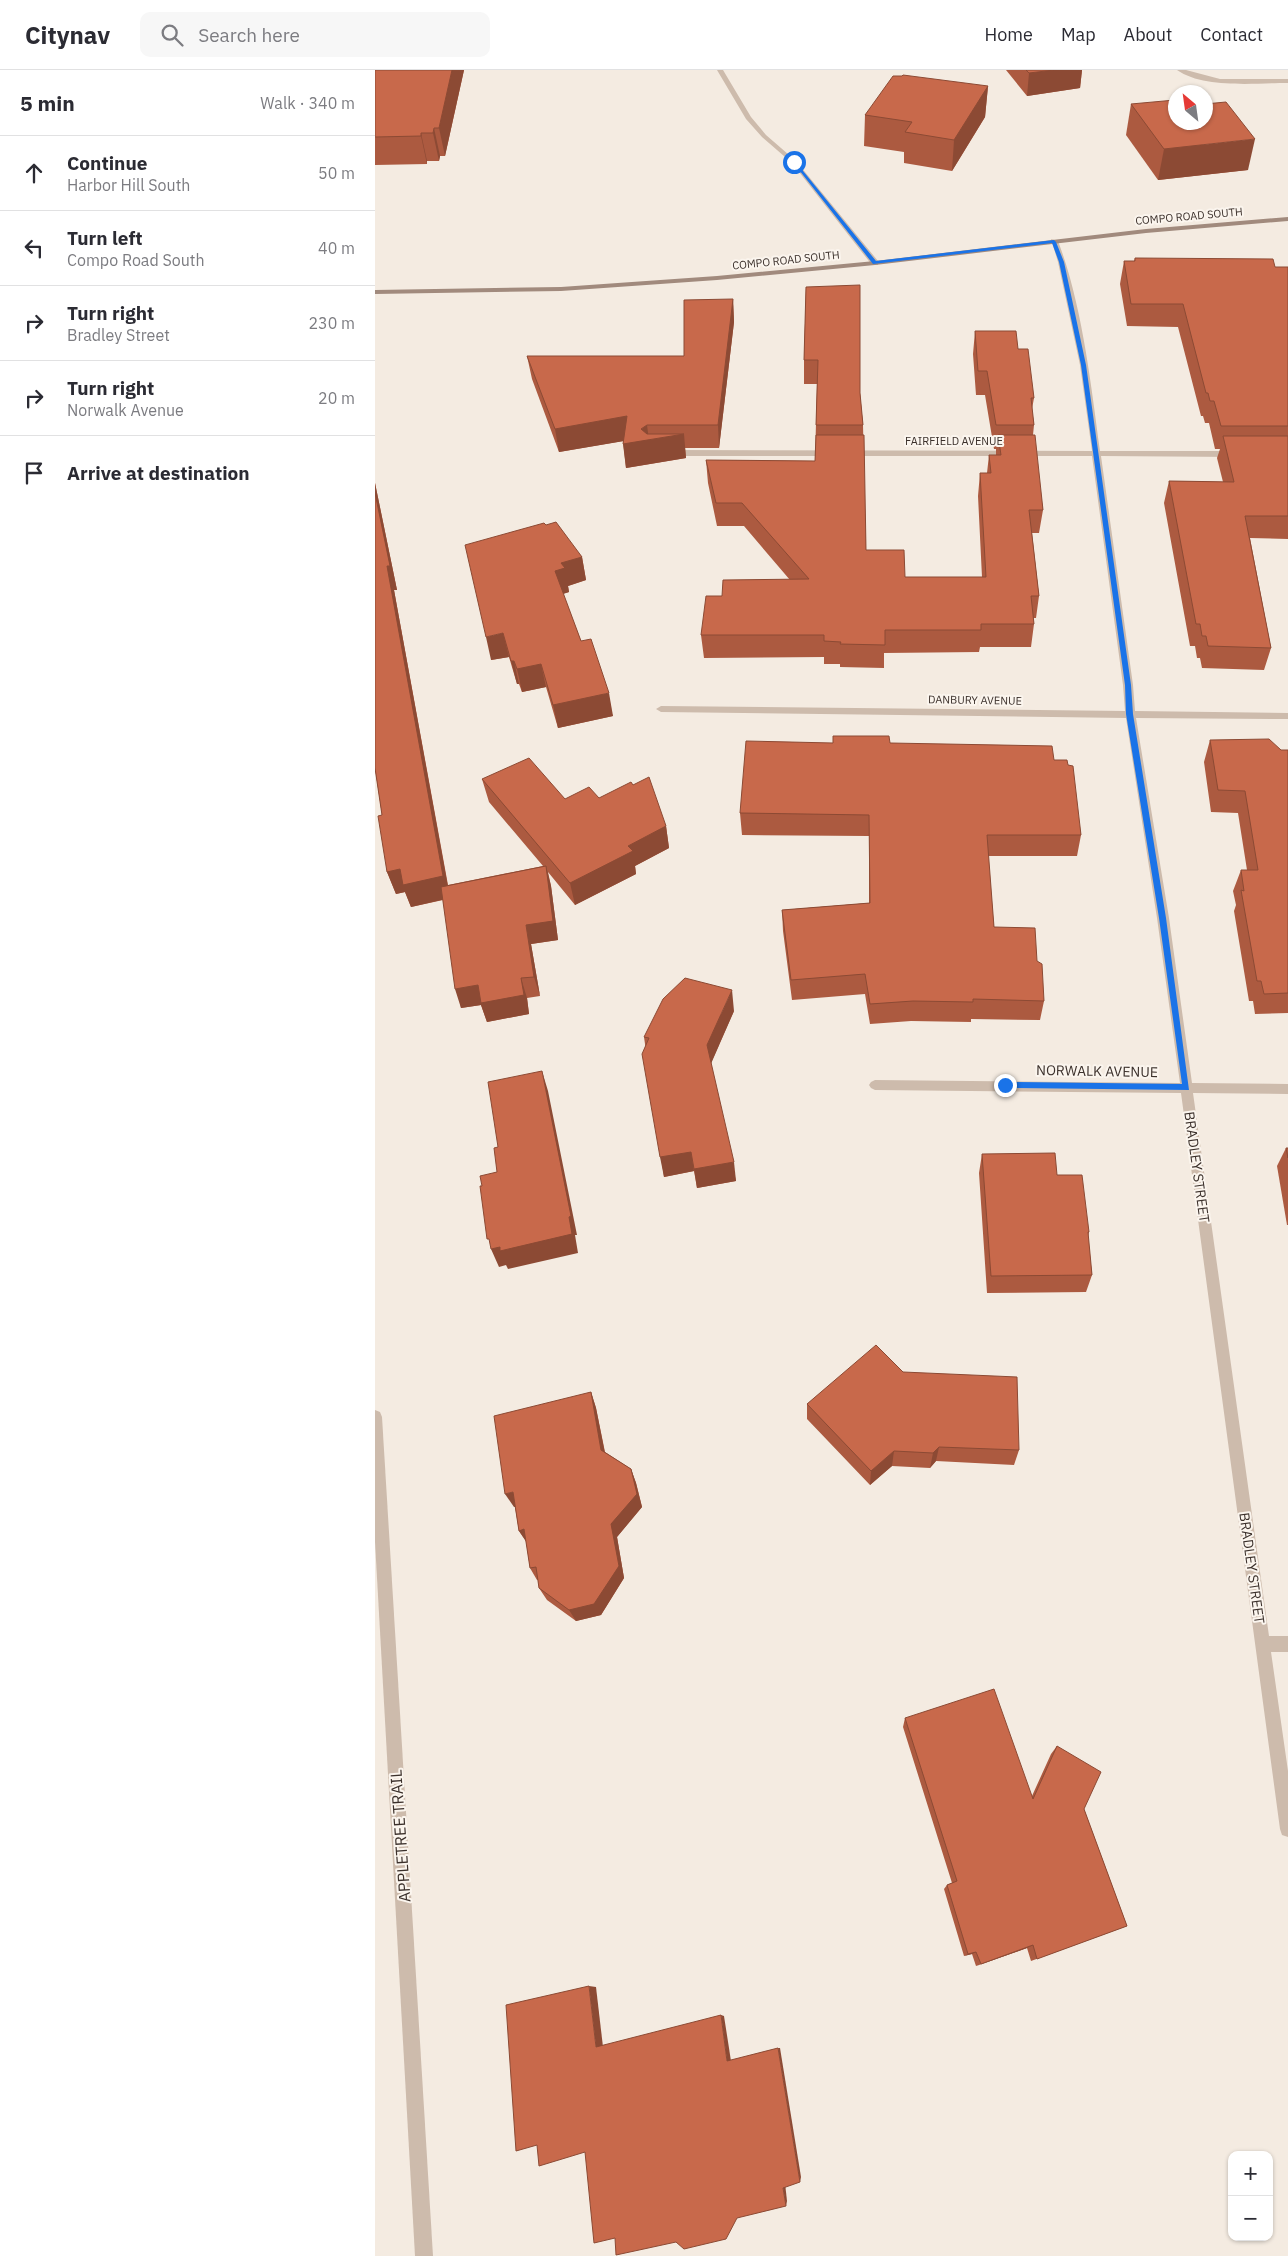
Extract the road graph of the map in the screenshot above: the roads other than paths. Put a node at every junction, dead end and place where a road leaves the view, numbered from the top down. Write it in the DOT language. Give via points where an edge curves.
graph roads {
  1 [pos="719,70"];
  2 [pos="1180,70"];
  3 [pos="1288,81"];
  4 [pos="1288,219"];
  5 [pos="1054,242"];
  6 [pos="875,263"];
  7 [pos="375,292"];
  8 [pos="1095,452"];
  9 [pos="659,453"];
  10 [pos="1249,454"];
  11 [pos="661,709"];
  12 [pos="1130,714"];
  13 [pos="1288,716"];
  14 [pos="875,1085"];
  15 [pos="1186,1087"];
  16 [pos="1288,1089"];
  17 [pos="375,1417"];
  18 [pos="1263,1644"];
  19 [pos="1288,1644"];
  20 [pos="1288,1829"];
  21 [pos="424,2256"];
  1 -- 6 [label="street" via="747,118 794,162"];
  2 -- 3 [label="street" via="1205,79 1227,82"];
  4 -- 5 [label="street, COMPO ROAD SOUTH"];
  5 -- 6 [label="street, COMPO ROAD SOUTH"];
  5 -- 8 [label="street, BRADLEY STREET" via="1062,262 1084,365"];
  6 -- 7 [label="street, COMPO ROAD SOUTH" via="608,286"];
  8 -- 9 [label="street, FAIRFIELD AVENUE"];
  8 -- 10 [label="street, FAIRFIELD AVENUE"];
  8 -- 12 [label="street, BRADLEY STREET"];
  11 -- 12 [label="street, DANBURY AVENUE"];
  12 -- 13 [label="street, DANBURY AVENUE"];
  12 -- 15 [label="street, BRADLEY STREET"];
  14 -- 15 [label="street, NORWALK AVENUE"];
  15 -- 16 [label="street, NORWALK AVENUE"];
  15 -- 18 [label="street, BRADLEY STREET"];
  17 -- 21 [label="street, APPLETREE TRAIL"];
  18 -- 19 [label="street"];
  18 -- 20 [label="street, BRADLEY STREET"];
}
